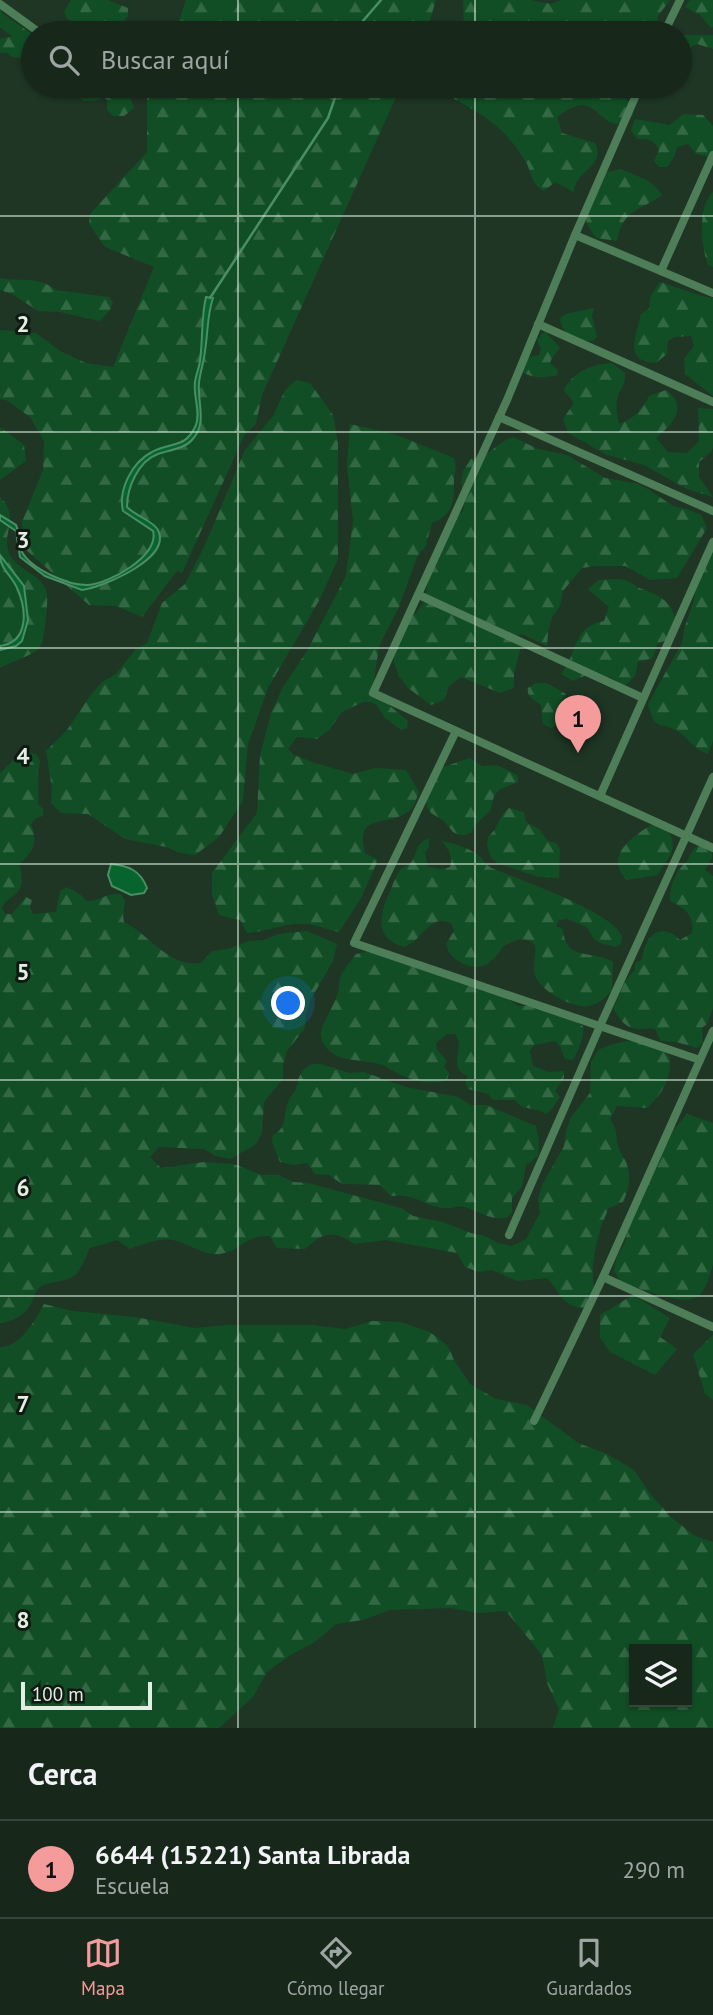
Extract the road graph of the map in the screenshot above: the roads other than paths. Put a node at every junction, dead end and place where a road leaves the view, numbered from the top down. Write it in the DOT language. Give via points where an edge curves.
graph roads {
  1 [pos="680,0"];
  2 [pos="0,4"];
  3 [pos="23,21"];
  4 [pos="670,21"];
  5 [pos="635,98"];
  6 [pos="713,155"];
  7 [pos="575,235"];
  8 [pos="661,271"];
  9 [pos="713,293"];
  10 [pos="538,324"];
  11 [pos="713,402"];
  12 [pos="499,417"];
  13 [pos="713,511"];
  14 [pos="713,542"];
  15 [pos="419,595"];
  16 [pos="643,698"];
  17 [pos="457,731"];
  18 [pos="713,777"];
  19 [pos="600,796"];
  20 [pos="687,836"];
  21 [pos="713,848"];
  22 [pos="600,1026"];
  23 [pos="713,1031"];
  24 [pos="700,1060"];
  25 [pos="509,1235"];
  26 [pos="603,1277"];
  27 [pos="713,1327"];
  28 [pos="534,1421"];
  1 -- 4 [label="street"];
  2 -- 3 [label="street"];
  5 -- 7 [label="street"];
  6 -- 8 [label="street"];
  7 -- 8 [label="street"];
  7 -- 10 [label="street"];
  8 -- 9 [label="street"];
  10 -- 11 [label="street"];
  10 -- 12 [label="street"];
  12 -- 13 [label="street"];
  12 -- 15 [label="street"];
  14 -- 16 [label="street"];
  15 -- 16 [label="street"];
  15 -- 17 [label="street" via="373,693"];
  16 -- 19 [label="street"];
  17 -- 19 [label="street"];
  17 -- 22 [label="street" via="354,943"];
  18 -- 20 [label="street"];
  19 -- 20 [label="street"];
  20 -- 21 [label="street"];
  20 -- 22 [label="street"];
  22 -- 24 [label="street"];
  22 -- 25 [label="street"];
  23 -- 24 [label="street"];
  24 -- 26 [label="street"];
  26 -- 27 [label="street"];
  26 -- 28 [label="street"];
}
